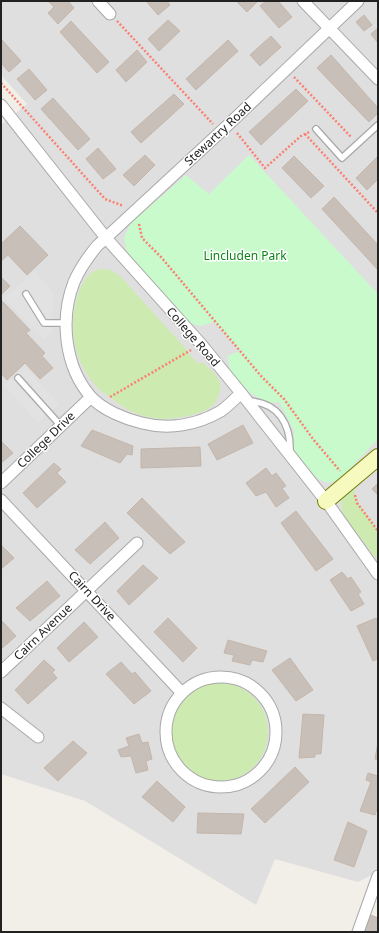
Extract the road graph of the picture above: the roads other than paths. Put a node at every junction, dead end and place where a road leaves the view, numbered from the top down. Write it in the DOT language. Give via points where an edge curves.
graph roads {
  1 [pos="98,1"];
  2 [pos="304,1"];
  3 [pos="358,1"];
  4 [pos="110,14"];
  5 [pos="330,28"];
  6 [pos="378,79"];
  7 [pos="1,105"];
  8 [pos="378,125"];
  9 [pos="316,129"];
  10 [pos="106,238"];
  11 [pos="26,294"];
  12 [pos="66,323"];
  13 [pos="18,378"];
  14 [pos="245,397"];
  15 [pos="96,400"];
  16 [pos="61,426"];
  17 [pos="290,455"];
  18 [pos="378,457"];
  19 [pos="1,483"];
  20 [pos="1,500"];
  21 [pos="326,501"];
  22 [pos="138,542"];
  23 [pos="375,565"];
  24 [pos="378,574"];
  25 [pos="87,591"];
  26 [pos="1,672"];
  27 [pos="182,693"];
  28 [pos="1,708"];
  29 [pos="38,737"];
  30 [pos="378,876"];
  31 [pos="358,932"];
  1 -- 4 [label="street"];
  2 -- 5 [label="street"];
  3 -- 5 [label="street, Stewartry Road"];
  5 -- 6 [label="street"];
  5 -- 10 [label="street, Stewartry Road"];
  7 -- 10 [label="street, College Road"];
  8 -- 9 [label="lane" via="342,158"];
  10 -- 12 [label="street" via="81,267 68,302"];
  10 -- 14 [label="street, College Road"];
  11 -- 12 [label="lane" via="44,323"];
  12 -- 15 [label="street" via="66,337 72,362 84,386"];
  13 -- 16 [label="lane"];
  14 -- 15 [label="street" via="199,422 174,427 152,426 126,419"];
  14 -- 17 [label="street, College Road"];
  14 -- 17 [label="lane" via="270,406 279,414 290,441"];
  15 -- 16 [label="street, College Drive"];
  16 -- 19 [label="street, College Drive"];
  17 -- 21 [label="street, College Road"];
  18 -- 21 [label="street"];
  20 -- 25 [label="street, Cairn Drive"];
  21 -- 23 [label="street, College Road"];
  22 -- 25 [label="street, Cairn Avenue"];
  23 -- 24 [label="street, College Road"];
  25 -- 26 [label="street, Cairn Avenue"];
  25 -- 27 [label="street, Cairn Drive"];
  27 -- 27 [label="street" via="200,681 221,677 242,681 260,693 272,710 276,731 272,752 260,770 240,783 220,787 201,783 184,773 172,757 166,733 167,718"];
  28 -- 29 [label="street"];
  30 -- 31 [label="street"];
}
